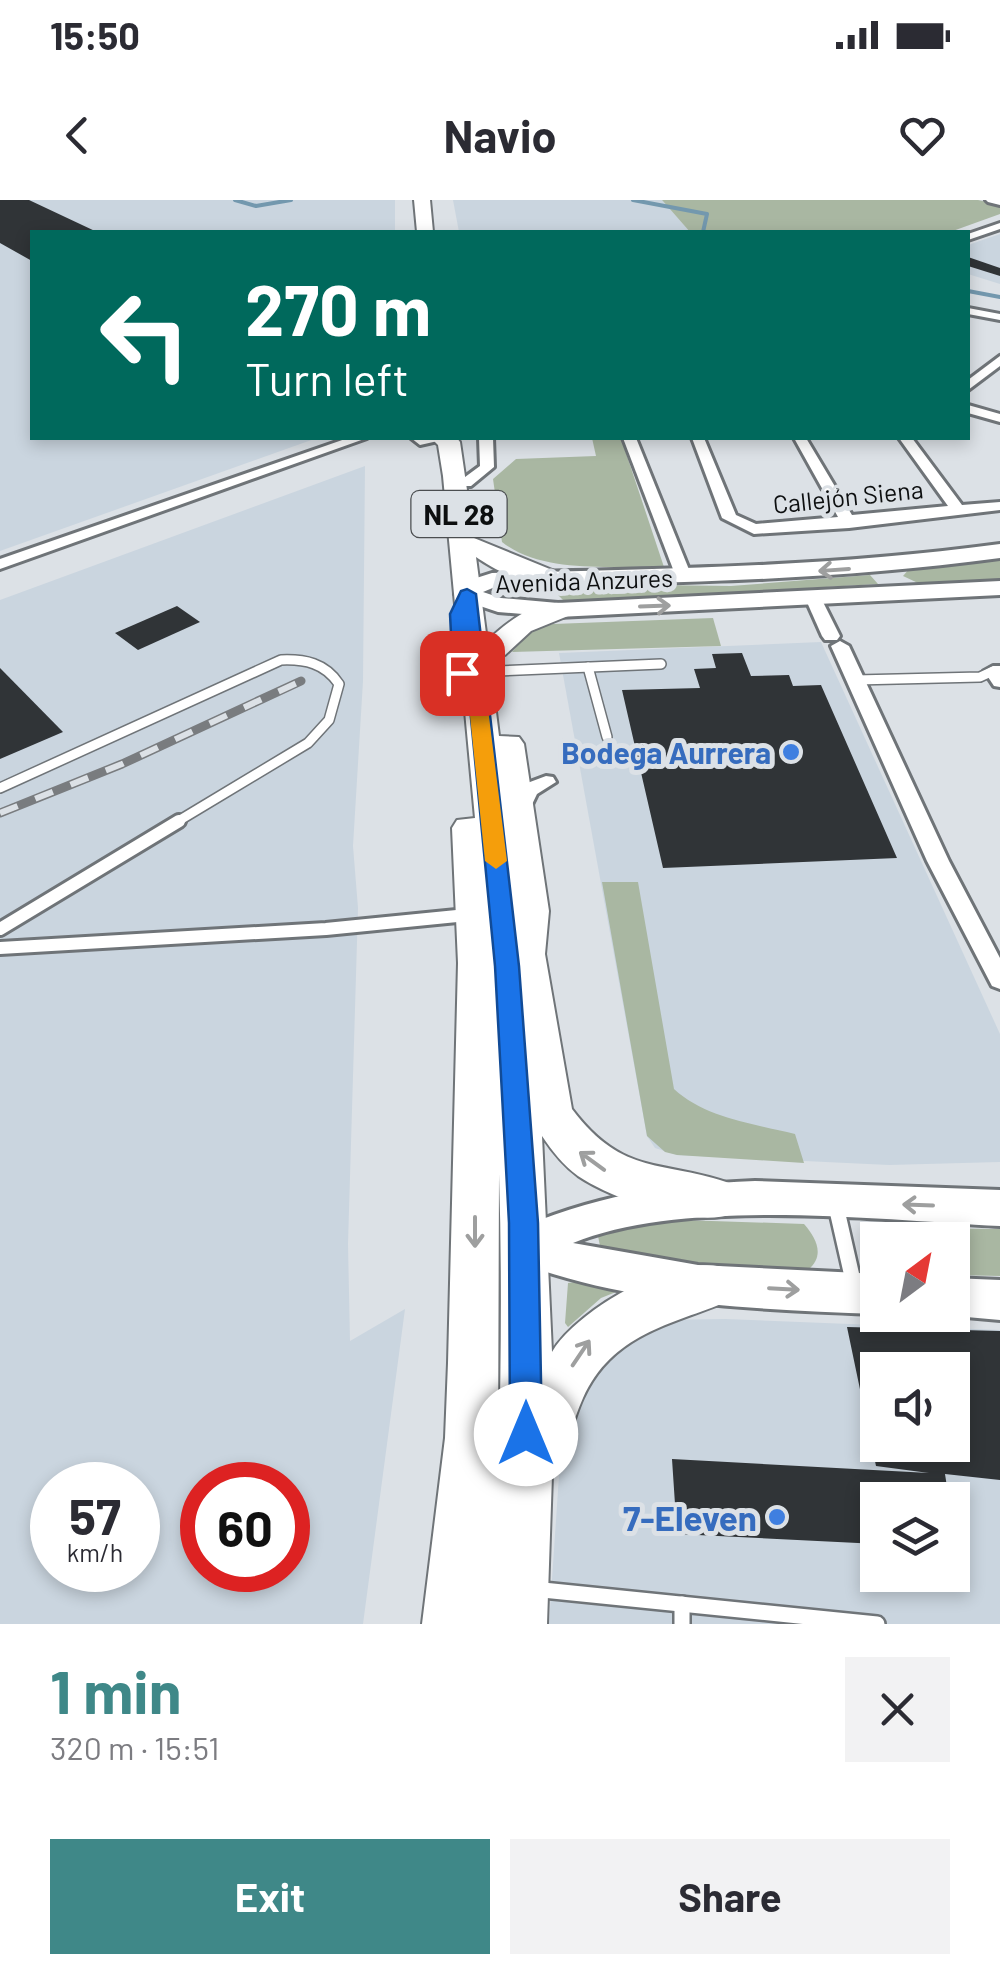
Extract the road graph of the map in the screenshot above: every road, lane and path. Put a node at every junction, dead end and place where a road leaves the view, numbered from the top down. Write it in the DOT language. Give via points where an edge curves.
graph roads {
  1 [pos="422,200"];
  2 [pos="1000,226"];
  3 [pos="425,230"];
  4 [pos="970,236"];
  5 [pos="970,303"];
  6 [pos="1000,309"];
  7 [pos="970,311"];
  8 [pos="1000,317"];
  9 [pos="1000,360"];
  10 [pos="970,384"];
  11 [pos="970,410"];
  12 [pos="998,419"];
  13 [pos="354,440"];
  14 [pos="442,440"];
  15 [pos="444,440"];
  16 [pos="486,440"];
  17 [pos="630,440"];
  18 [pos="699,440"];
  19 [pos="801,440"];
  20 [pos="906,440"];
  21 [pos="452,494"];
  22 [pos="1000,506"];
  23 [pos="958,510"];
  24 [pos="850,522"];
  25 [pos="476,545"];
  26 [pos="1000,551"];
  27 [pos="0,564"];
  28 [pos="880,567"];
  29 [pos="684,577"];
  30 [pos="552,580"];
  31 [pos="1000,588"];
  32 [pos="479,593"];
  33 [pos="900,594"];
  34 [pos="814,600"];
  35 [pos="558,610"];
  36 [pos="496,660"];
  37 [pos="661,664"];
  38 [pos="588,667"];
  39 [pos="998,675"];
  40 [pos="856,680"];
  41 [pos="458,703"];
  42 [pos="607,736"];
  43 [pos="0,788"];
  44 [pos="524,863"];
  45 [pos="0,930"];
  46 [pos="492,939"];
  47 [pos="0,948"];
  48 [pos="1000,980"];
  49 [pos="551,1112"];
  50 [pos="716,1199"];
  51 [pos="835,1202"];
  52 [pos="1000,1208"];
  53 [pos="524,1246"];
  54 [pos="860,1274"];
  55 [pos="712,1285"];
  56 [pos="860,1294"];
  57 [pos="970,1299"];
  58 [pos="1000,1300"];
  59 [pos="526,1510"];
  60 [pos="682,1604"];
  61 [pos="518,1606"];
  62 [pos="452,1624"];
  63 [pos="476,1624"];
  64 [pos="682,1624"];
  65 [pos="877,1624"];
  1 -- 3 [label="main road"];
  2 -- 4 [label="street"];
  5 -- 6 [label="street"];
  7 -- 8 [label="street"];
  9 -- 10 [label="street"];
  11 -- 12 [label="street"];
  13 -- 27 [label="street"];
  14 -- 21 [label="main road, NL 28"];
  15 -- 32 [label="main road, NL 28"];
  16 -- 21 [label="street" via="486,467"];
  17 -- 29 [label="street"];
  18 -- 24 [label="street, Callejón Siena" via="730,518 740,525 771,531"];
  19 -- 24 [label="street"];
  20 -- 23 [label="street"];
  21 -- 25 [label="main road" via="473,504"];
  21 -- 32 [label="main road" via="448,512 458,589"];
  21 -- 41 [label="main road, NL 28"];
  22 -- 23 [label="street, Callejón Siena"];
  23 -- 24 [label="street, Callejón Siena"];
  25 -- 30 [label="main road"];
  25 -- 32 [label="main road"];
  26 -- 28 [label="street, Avenida Anzures"];
  28 -- 29 [label="street, Avenida Anzures, one-way"];
  28 -- 33 [label="street"];
  29 -- 30 [label="street, Avenida Anzures"];
  30 -- 32 [label="street, Avenida Anzures"];
  30 -- 35 [label="street" via="548,595"];
  31 -- 33 [label="street, Avenida Anzures"];
  32 -- 35 [label="street, Avenida Anzures"];
  32 -- 36 [label="main road"];
  32 -- 41 [label="main road" via="458,614"];
  32 -- 46 [label="main road, NL 28"];
  33 -- 34 [label="street, Avenida Anzures"];
  35 -- 34 [label="street, Avenida Anzures, one-way"];
  34 -- 40 [label="street"];
  35 -- 36 [label="main road" via="521,625"];
  36 -- 38 [label="lane"];
  36 -- 44 [label="main road"];
  37 -- 38 [label="lane"];
  38 -- 42 [label="lane"];
  39 -- 40 [label="lane"];
  40 -- 48 [label="street"];
  41 -- 46 [label="main road, NL 28"];
  43 -- 45 [label="lane" via="281,660 317,664 339,684 329,720 292,754"];
  44 -- 46 [label="main road"];
  44 -- 49 [label="main road" via="526,954"];
  46 -- 47 [label="lane" via="326,929"];
  46 -- 49 [label="main road"];
  46 -- 53 [label="main road, NL 28"];
  46 -- 62 [label="main road, NL 28, one-way" via="472,1438"];
  50 -- 49 [label="main road, one-way" via="652,1188 597,1167"];
  50 -- 51 [label="street"];
  50 -- 53 [label="street" via="604,1214"];
  52 -- 51 [label="street, one-way"];
  51 -- 54 [label="lane"];
  53 -- 55 [label="street" via="592,1267"];
  53 -- 59 [label="main road, NL 28"];
  53 -- 63 [label="main road" via="502,1305 488,1547"];
  55 -- 56 [label="street, one-way"];
  59 -- 55 [label="main road, one-way" via="548,1419 591,1339 640,1305"];
  57 -- 58 [label="street"];
  59 -- 61 [label="main road, NL 28"];
  60 -- 61 [label="lane"];
  60 -- 64 [label="lane"];
  60 -- 65 [label="lane"];
}
